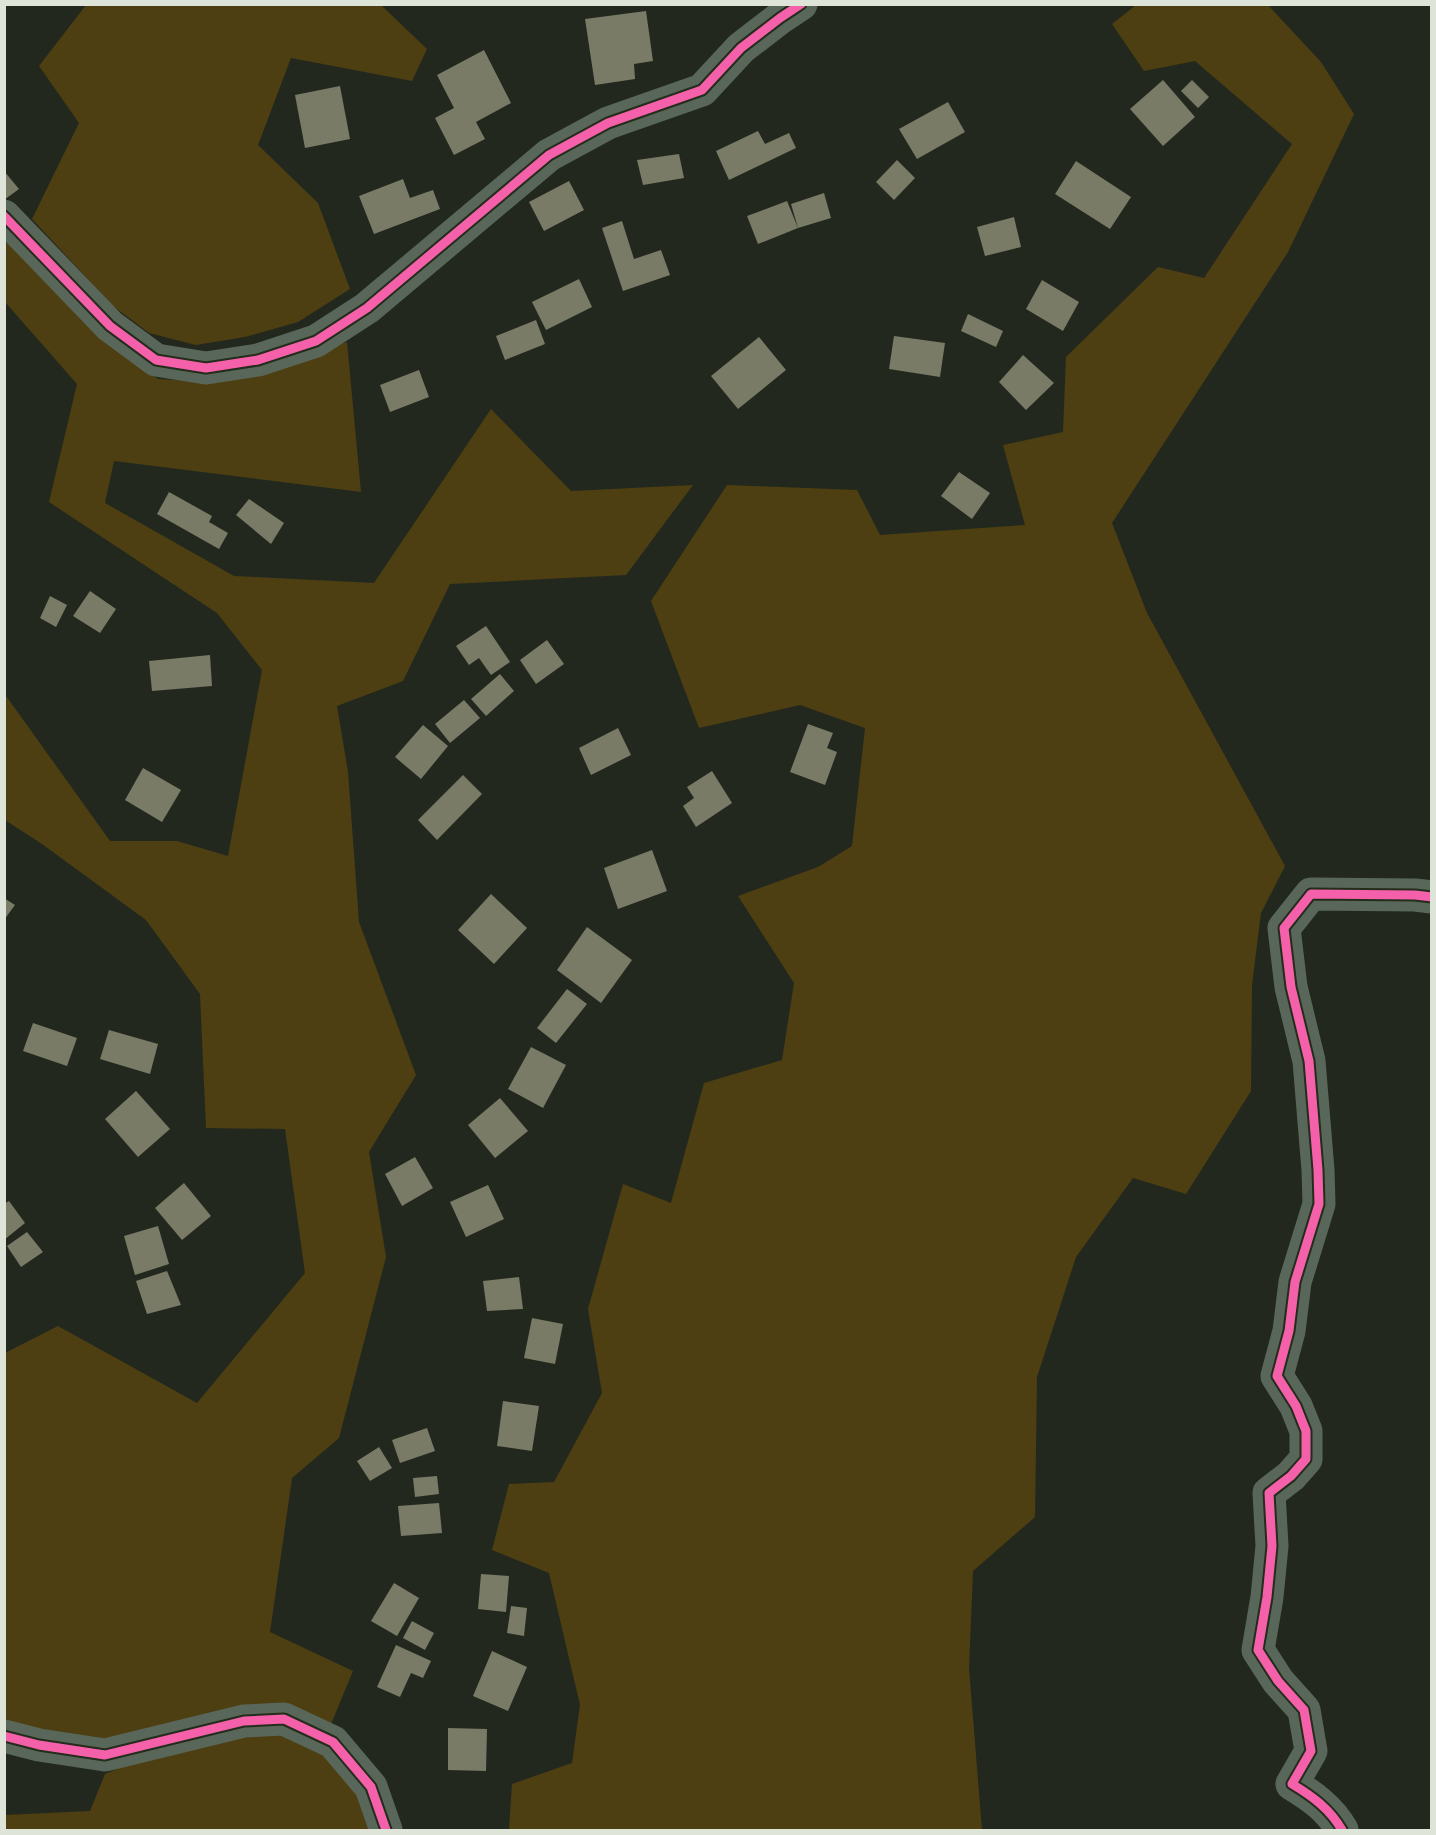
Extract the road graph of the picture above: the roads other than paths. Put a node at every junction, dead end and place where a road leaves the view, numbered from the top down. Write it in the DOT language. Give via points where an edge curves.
graph roads {
  1 [pos="801,4"];
  2 [pos="4,216"];
  3 [pos="1431,897"];
  4 [pos="4,1736"];
  5 [pos="386,1830"];
  6 [pos="1342,1830"];
  1 -- 2 [label="street" via="741,48 702,90 608,123 549,155 367,308 316,341 258,360 206,368 156,360 110,326"];
  3 -- 6 [label="street" via="1311,894 1284,928 1291,987 1309,1060 1318,1204 1295,1282 1289,1330 1277,1376 1306,1431 1306,1459 1269,1493 1272,1546 1258,1650 1304,1710 1311,1751 1292,1784 1334,1817"];
  4 -- 5 [label="street" via="105,1755 244,1721 284,1719 333,1742 371,1787"];
}
